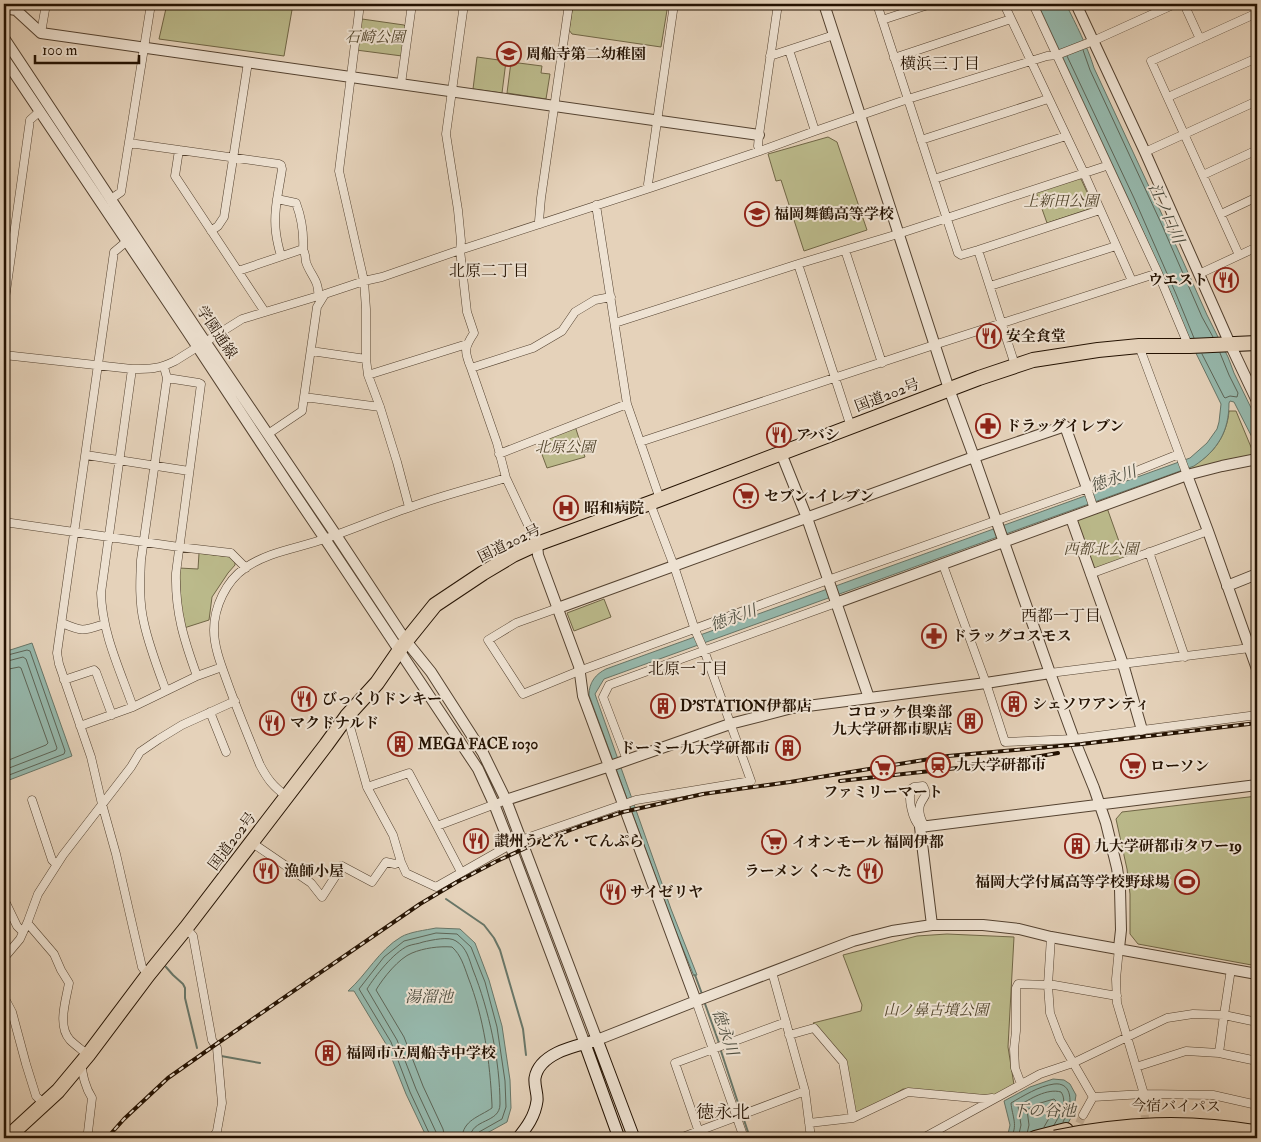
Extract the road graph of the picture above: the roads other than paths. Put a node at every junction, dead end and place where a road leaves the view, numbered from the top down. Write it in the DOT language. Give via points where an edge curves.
graph roads {
  1 [pos="46,4"];
  2 [pos="150,4"];
  3 [pos="360,4"];
  4 [pos="412,4"];
  5 [pos="464,4"];
  6 [pos="569,4"];
  7 [pos="674,4"];
  8 [pos="778,4"];
  9 [pos="824,4"];
  10 [pos="877,4"];
  11 [pos="931,4"];
  12 [pos="1004,4"];
  13 [pos="1033,4"];
  14 [pos="1076,4"];
  15 [pos="1175,4"];
  16 [pos="1184,4"];
  17 [pos="4,8"];
  18 [pos="1257,13"];
  19 [pos="1011,19"];
  20 [pos="882,20"];
  21 [pos="41,33"];
  22 [pos="834,35"];
  23 [pos="4,38"];
  24 [pos="1200,39"];
  25 [pos="1093,40"];
  26 [pos="144,48"];
  27 [pos="789,50"];
  28 [pos="1057,55"];
  29 [pos="770,56"];
  30 [pos="4,58"];
  31 [pos="894,58"];
  32 [pos="1257,58"];
  33 [pos="1030,61"];
  34 [pos="248,62"];
  35 [pos="350,77"];
  36 [pos="401,84"];
  37 [pos="452,91"];
  38 [pos="1168,97"];
  39 [pos="908,99"];
  40 [pos="1048,99"];
  41 [pos="1257,101"];
  42 [pos="554,106"];
  43 [pos="40,111"];
  44 [pos="860,116"];
  45 [pos="657,120"];
  46 [pos="815,131"];
  47 [pos="1184,134"];
  48 [pos="759,135"];
  49 [pos="1066,136"];
  50 [pos="921,140"];
  51 [pos="129,143"];
  52 [pos="179,150"];
  53 [pos="1257,150"];
  54 [pos="760,151"];
  55 [pos="1145,152"];
  56 [pos="233,158"];
  57 [pos="1102,167"];
  58 [pos="1084,173"];
  59 [pos="1203,175"];
  60 [pos="934,179"];
  61 [pos="650,188"];
  62 [pos="1257,197"];
  63 [pos="111,199"];
  64 [pos="277,199"];
  65 [pos="596,205"];
  66 [pos="1100,210"];
  67 [pos="1221,214"];
  68 [pos="946,218"];
  69 [pos="540,224"];
  70 [pos="211,230"];
  71 [pos="898,234"];
  72 [pos="127,241"];
  73 [pos="1116,246"];
  74 [pos="1257,247"];
  75 [pos="303,250"];
  76 [pos="460,250"];
  77 [pos="845,250"];
  78 [pos="978,250"];
  79 [pos="1239,255"];
  80 [pos="281,256"];
  81 [pos="798,264"];
  82 [pos="238,271"];
  83 [pos="1158,273"];
  84 [pos="1199,274"];
  85 [pos="364,281"];
  86 [pos="1132,281"];
  87 [pos="990,286"];
  88 [pos="322,295"];
  89 [pos="611,297"];
  90 [pos="4,306"];
  91 [pos="265,312"];
  92 [pos="615,323"];
  93 [pos="1002,323"];
  94 [pos="1257,343"];
  95 [pos="201,344"];
  96 [pos="466,344"];
  97 [pos="1226,344"];
  98 [pos="934,345"];
  99 [pos="1139,346"];
  100 [pos="1188,346"];
  101 [pos="311,351"];
  102 [pos="4,355"];
  103 [pos="366,359"];
  104 [pos="882,363"];
  105 [pos="1016,365"];
  106 [pos="98,366"];
  107 [pos="164,367"];
  108 [pos="471,368"];
  109 [pos="132,369"];
  110 [pos="368,375"];
  111 [pos="167,378"];
  112 [pos="835,378"];
  113 [pos="949,389"];
  114 [pos="304,397"];
  115 [pos="1257,401"];
  116 [pos="627,404"];
  117 [pos="380,407"];
  118 [pos="851,427"];
  119 [pos="268,434"];
  120 [pos="640,442"];
  121 [pos="781,453"];
  122 [pos="499,454"];
  123 [pos="1179,454"];
  124 [pos="86,455"];
  125 [pos="974,457"];
  126 [pos="120,460"];
  127 [pos="1257,460"];
  128 [pos="154,466"];
  129 [pos="189,471"];
  130 [pos="1187,475"];
  131 [pos="506,478"];
  132 [pos="1087,488"];
  133 [pos="655,501"];
  134 [pos="409,507"];
  135 [pos="1094,509"];
  136 [pos="807,518"];
  137 [pos="1070,518"];
  138 [pos="996,520"];
  139 [pos="4,522"];
  140 [pos="1208,531"];
  141 [pos="74,532"];
  142 [pos="336,535"];
  143 [pos="109,537"];
  144 [pos="325,539"];
  145 [pos="143,542"];
  146 [pos="1004,542"];
  147 [pos="537,544"];
  148 [pos="179,547"];
  149 [pos="1148,552"];
  150 [pos="943,565"];
  151 [pos="674,566"];
  152 [pos="246,568"];
  153 [pos="1090,574"];
  154 [pos="1257,574"];
  155 [pos="828,580"];
  156 [pos="1227,586"];
  157 [pos="836,603"];
  158 [pos="558,608"];
  159 [pos="62,623"];
  160 [pos="104,624"];
  161 [pos="695,630"];
  162 [pos="403,646"];
  163 [pos="1254,647"];
  164 [pos="704,650"];
  165 [pos="1185,657"];
  166 [pos="1122,664"];
  167 [pos="222,667"];
  168 [pos="1257,669"];
  169 [pos="579,671"];
  170 [pos="1050,673"];
  171 [pos="197,676"];
  172 [pos="64,680"];
  173 [pos="986,683"];
  174 [pos="166,691"];
  175 [pos="869,698"];
  176 [pos="234,701"];
  177 [pos="133,707"];
  178 [pos="210,712"];
  179 [pos="112,715"];
  180 [pos="1257,715"];
  181 [pos="347,716"];
  182 [pos="730,724"];
  183 [pos="80,726"];
  184 [pos="1142,730"];
  185 [pos="1074,739"];
  186 [pos="226,752"];
  187 [pos="618,763"];
  188 [pos="1257,785"];
  189 [pos="367,787"];
  190 [pos="286,796"];
  191 [pos="32,800"];
  192 [pos="506,800"];
  193 [pos="102,804"];
  194 [pos="494,804"];
  195 [pos="624,804"];
  196 [pos="1100,805"];
  197 [pos="437,826"];
  198 [pos="922,826"];
  199 [pos="521,840"];
  200 [pos="252,842"];
  201 [pos="510,845"];
  202 [pos="400,862"];
  203 [pos="56,864"];
  204 [pos="461,872"];
  205 [pos="4,899"];
  206 [pos="27,924"];
  207 [pos="932,926"];
  208 [pos="186,928"];
  209 [pos="23,932"];
  210 [pos="1052,937"];
  211 [pos="1118,948"];
  212 [pos="4,958"];
  213 [pos="1231,969"];
  214 [pos="772,972"];
  215 [pos="1257,974"];
  216 [pos="148,975"];
  217 [pos="1048,985"];
  218 [pos="1117,996"];
  219 [pos="4,997"];
  220 [pos="696,1001"];
  221 [pos="1224,1015"];
  222 [pos="786,1022"];
  223 [pos="1257,1022"];
  224 [pos="789,1035"];
  225 [pos="1127,1037"];
  226 [pos="597,1040"];
  227 [pos="585,1044"];
  228 [pos="713,1048"];
  229 [pos="1219,1053"];
  230 [pos="85,1059"];
  231 [pos="1257,1061"];
  232 [pos="1073,1063"];
  233 [pos="1136,1067"];
  234 [pos="1021,1084"];
  235 [pos="805,1091"];
  236 [pos="1144,1094"];
  237 [pos="996,1097"];
  238 [pos="1092,1097"];
  239 [pos="1144,1103"];
  240 [pos="44,1104"];
  241 [pos="1257,1105"];
  242 [pos="1083,1115"];
  243 [pos="737,1117"];
  244 [pos="853,1118"];
  245 [pos="809,1123"];
  246 [pos="1257,1128"];
  247 [pos="1257,1133"];
  248 [pos="700,1135"];
  249 [pos="7,1138"];
  250 [pos="89,1138"];
  251 [pos="213,1138"];
  252 [pos="518,1138"];
  253 [pos="619,1138"];
  254 [pos="634,1138"];
  255 [pos="680,1138"];
  256 [pos="744,1138"];
  257 [pos="811,1138"];
  258 [pos="923,1138"];
  259 [pos="1035,1138"];
  260 [pos="1056,1138"];
  261 [pos="1109,1138"];
  262 [pos="1231,1138"];
  1 -- 21 [label="street"];
  2 -- 26 [label="street"];
  3 -- 35 [label="street"];
  4 -- 36 [label="street"];
  5 -- 37 [label="street"];
  6 -- 42 [label="street"];
  7 -- 45 [label="street"];
  8 -- 29 [label="street"];
  9 -- 22 [label="street"];
  10 -- 20 [label="street"];
  11 -- 20 [label="street"];
  12 -- 19 [label="street"];
  13 -- 28 [label="street"];
  14 -- 25 [label="street"];
  15 -- 25 [label="street"];
  16 -- 24 [label="street"];
  17 -- 21 [label="street" via="16,10"];
  18 -- 24 [label="street"];
  19 -- 31 [label="street"];
  19 -- 33 [label="street"];
  20 -- 31 [label="street"];
  21 -- 26 [label="street"];
  22 -- 27 [label="street"];
  22 -- 44 [label="street"];
  23 -- 63 [label="street, 学園通線"];
  24 -- 38 [label="street" via="1151,61"];
  25 -- 28 [label="street"];
  25 -- 55 [label="street"];
  26 -- 34 [label="street"];
  26 -- 51 [label="street"];
  27 -- 29 [label="street"];
  27 -- 46 [label="street"];
  28 -- 33 [label="street"];
  28 -- 83 [label="street"];
  29 -- 48 [label="street"];
  30 -- 43 [label="street, 学園通線"];
  31 -- 39 [label="street"];
  32 -- 38 [label="street"];
  33 -- 39 [label="street"];
  33 -- 40 [label="street"];
  34 -- 35 [label="street"];
  34 -- 56 [label="street"];
  35 -- 36 [label="street"];
  35 -- 85 [label="street" via="338,170"];
  36 -- 37 [label="street"];
  37 -- 42 [label="street"];
  37 -- 76 [label="street" via="446,134 458,210"];
  38 -- 47 [label="street"];
  39 -- 44 [label="street"];
  39 -- 50 [label="street"];
  40 -- 49 [label="street"];
  40 -- 50 [label="street"];
  41 -- 47 [label="street"];
  42 -- 45 [label="street"];
  42 -- 69 [label="street"];
  43 -- 72 [label="street, 学園通線"];
  43 -- 90 [label="street" via="30,120"];
  44 -- 46 [label="street"];
  44 -- 71 [label="street"];
  45 -- 48 [label="street"];
  45 -- 61 [label="street"];
  46 -- 54 [label="street"];
  47 -- 55 [label="street"];
  47 -- 59 [label="street"];
  48 -- 54 [label="street"];
  49 -- 58 [label="street"];
  49 -- 60 [label="street"];
  50 -- 60 [label="street"];
  51 -- 52 [label="street"];
  51 -- 63 [label="street" via="121,192"];
  52 -- 56 [label="street"];
  52 -- 70 [label="street" via="175,176"];
  53 -- 59 [label="street"];
  54 -- 61 [label="street"];
  55 -- 84 [label="street"];
  56 -- 64 [label="street" via="281,165"];
  56 -- 70 [label="street" via="224,217"];
  57 -- 58 [label="street"];
  58 -- 66 [label="street"];
  58 -- 68 [label="street"];
  59 -- 67 [label="street"];
  60 -- 68 [label="street"];
  61 -- 65 [label="street"];
  62 -- 67 [label="street"];
  63 -- 95 [label="street, 学園通線"];
  64 -- 75 [label="street" via="296,203 304,238"];
  64 -- 80 [label="street" via="275,228"];
  65 -- 69 [label="street"];
  65 -- 89 [label="street"];
  66 -- 73 [label="street"];
  66 -- 78 [label="street"];
  67 -- 79 [label="street"];
  68 -- 71 [label="street"];
  68 -- 78 [label="street" via="958,253"];
  69 -- 76 [label="street"];
  70 -- 82 [label="street"];
  71 -- 77 [label="street"];
  71 -- 98 [label="street"];
  72 -- 95 [label="street, 学園通線"];
  72 -- 106 [label="street" via="114,252"];
  73 -- 86 [label="street"];
  73 -- 87 [label="street"];
  74 -- 79 [label="street"];
  75 -- 80 [label="street"];
  75 -- 88 [label="street"];
  76 -- 85 [label="street"];
  76 -- 96 [label="street" via="467,312 474,333"];
  77 -- 81 [label="street"];
  77 -- 104 [label="street"];
  78 -- 87 [label="street"];
  79 -- 84 [label="street"];
  80 -- 82 [label="street"];
  81 -- 92 [label="street"];
  81 -- 112 [label="street"];
  82 -- 91 [label="street"];
  83 -- 86 [label="street"];
  83 -- 100 [label="street"];
  84 -- 97 [label="street"];
  85 -- 88 [label="street"];
  85 -- 103 [label="street"];
  86 -- 93 [label="street"];
  87 -- 93 [label="street"];
  88 -- 91 [label="street"];
  88 -- 101 [label="street" via="317,307"];
  89 -- 92 [label="street"];
  89 -- 108 [label="street" via="595,300 576,312 562,330 533,348"];
  91 -- 95 [label="street" via="242,319"];
  92 -- 116 [label="street"];
  93 -- 98 [label="street"];
  93 -- 105 [label="street"];
  94 -- 97 [label="highway, 国道202号"];
  95 -- 107 [label="street"];
  95 -- 119 [label="street, 学園通線"];
  95 -- 144 [label="street, 学園通線"];
  96 -- 108 [label="street"];
  96 -- 110 [label="street"];
  97 -- 100 [label="highway, 国道202号"];
  97 -- 115 [label="street"];
  98 -- 104 [label="street"];
  98 -- 113 [label="street"];
  99 -- 100 [label="highway, 国道202号"];
  99 -- 105 [label="highway, 国道202号"];
  99 -- 123 [label="street"];
  101 -- 103 [label="street"];
  101 -- 114 [label="street"];
  102 -- 106 [label="street"];
  103 -- 110 [label="street"];
  104 -- 112 [label="street"];
  105 -- 113 [label="highway, 国道202号"];
  106 -- 109 [label="street"];
  106 -- 124 [label="street"];
  107 -- 109 [label="street"];
  107 -- 111 [label="street"];
  108 -- 122 [label="street"];
  109 -- 126 [label="street"];
  110 -- 117 [label="street"];
  111 -- 128 [label="street"];
  111 -- 129 [label="street" via="201,384"];
  112 -- 118 [label="street"];
  112 -- 120 [label="street"];
  113 -- 118 [label="highway, 国道202号"];
  113 -- 125 [label="street"];
  114 -- 117 [label="street"];
  114 -- 119 [label="street" via="302,412"];
  116 -- 120 [label="street"];
  116 -- 122 [label="street"];
  117 -- 134 [label="street"];
  118 -- 121 [label="highway, 国道202号"];
  119 -- 142 [label="street, 学園通線"];
  120 -- 133 [label="street"];
  121 -- 133 [label="highway, 国道202号"];
  121 -- 136 [label="street"];
  122 -- 131 [label="street"];
  123 -- 130 [label="street"];
  123 -- 132 [label="street"];
  124 -- 126 [label="street"];
  124 -- 141 [label="street"];
  125 -- 132 [label="street" via="1065,426"];
  125 -- 136 [label="street"];
  125 -- 138 [label="street"];
  126 -- 128 [label="street"];
  126 -- 143 [label="street"];
  127 -- 130 [label="street"];
  128 -- 129 [label="street"];
  128 -- 145 [label="street"];
  129 -- 148 [label="street"];
  130 -- 135 [label="street"];
  130 -- 140 [label="street"];
  131 -- 134 [label="street"];
  131 -- 147 [label="street"];
  132 -- 135 [label="street"];
  132 -- 138 [label="street"];
  133 -- 147 [label="highway, 国道202号"];
  133 -- 151 [label="street"];
  134 -- 142 [label="street"];
  135 -- 137 [label="street"];
  136 -- 151 [label="street"];
  136 -- 155 [label="street"];
  137 -- 146 [label="street"];
  137 -- 153 [label="street"];
  138 -- 146 [label="street"];
  138 -- 155 [label="street"];
  139 -- 141 [label="street"];
  140 -- 149 [label="street"];
  140 -- 156 [label="street"];
  141 -- 143 [label="street"];
  141 -- 159 [label="street"];
  142 -- 144 [label="street"];
  142 -- 162 [label="street, 学園通線"];
  143 -- 145 [label="street"];
  143 -- 160 [label="street" via="101,594"];
  144 -- 152 [label="street" via="261,559"];
  144 -- 162 [label="street, 学園通線"];
  145 -- 148 [label="street"];
  145 -- 174 [label="street" via="140,580 143,621"];
  146 -- 150 [label="street"];
  146 -- 170 [label="street"];
  147 -- 158 [label="street"];
  147 -- 162 [label="highway, 国道202号" via="513,555 435,605"];
  148 -- 152 [label="street" via="231,553"];
  148 -- 171 [label="street" via="176,573 178,609"];
  149 -- 153 [label="street"];
  149 -- 165 [label="street"];
  150 -- 157 [label="street"];
  150 -- 173 [label="street"];
  151 -- 158 [label="street"];
  151 -- 161 [label="street"];
  152 -- 167 [label="street" via="228,586 216,611 214,630"];
  153 -- 166 [label="street"];
  154 -- 156 [label="street"];
  155 -- 157 [label="street"];
  155 -- 161 [label="street"];
  156 -- 163 [label="street"];
  157 -- 164 [label="street"];
  157 -- 175 [label="street"];
  158 -- 169 [label="street"];
  158 -- 169 [label="street" via="516,623 488,640 523,694"];
  159 -- 160 [label="street" via="79,630"];
  159 -- 172 [label="street" via="57,653"];
  160 -- 177 [label="street"];
  161 -- 164 [label="street"];
  161 -- 169 [label="street"];
  162 -- 181 [label="highway, 国道202号"];
  162 -- 192 [label="street" via="431,672 483,753"];
  162 -- 194 [label="street" via="478,769"];
  163 -- 165 [label="street"];
  163 -- 168 [label="street"];
  164 -- 182 [label="street"];
  164 -- 187 [label="street" via="609,685 603,697"];
  165 -- 166 [label="street"];
  166 -- 170 [label="street"];
  166 -- 184 [label="street"];
  167 -- 171 [label="street"];
  167 -- 176 [label="street"];
  169 -- 187 [label="street" via="583,696"];
  170 -- 173 [label="street"];
  170 -- 185 [label="street"];
  171 -- 174 [label="street"];
  172 -- 179 [label="street" via="94,670"];
  172 -- 183 [label="street"];
  173 -- 175 [label="street"];
  173 -- 185 [label="street" via="1005,742"];
  174 -- 177 [label="street"];
  175 -- 182 [label="street" via="792,708"];
  176 -- 178 [label="street"];
  176 -- 190 [label="street" via="266,777"];
  177 -- 179 [label="street"];
  178 -- 186 [label="street"];
  178 -- 193 [label="street" via="166,734 140,752"];
  179 -- 183 [label="street"];
  180 -- 184 [label="street"];
  181 -- 189 [label="street"];
  181 -- 190 [label="highway, 国道202号"];
  182 -- 187 [label="street"];
  182 -- 195 [label="street" via="751,781"];
  183 -- 193 [label="street"];
  184 -- 185 [label="street"];
  185 -- 196 [label="street"];
  187 -- 192 [label="street"];
  187 -- 195 [label="street"];
  188 -- 196 [label="street"];
  189 -- 197 [label="street" via="408,773"];
  189 -- 202 [label="street" via="393,835"];
  190 -- 200 [label="highway, 国道202号"];
  191 -- 203 [label="street"];
  192 -- 194 [label="street"];
  192 -- 199 [label="street"];
  193 -- 203 [label="street"];
  193 -- 216 [label="street" via="142,967"];
  194 -- 197 [label="street"];
  194 -- 201 [label="street"];
  195 -- 199 [label="street"];
  195 -- 220 [label="street"];
  196 -- 198 [label="street"];
  196 -- 211 [label="street" via="1118,868 1121,930"];
  197 -- 204 [label="street"];
  198 -- 198 [label="street" via="914,822 910,794 911,788 923,786 926,797 919,812"];
  198 -- 207 [label="street"];
  199 -- 226 [label="street"];
  200 -- 202 [label="street" via="311,883 322,897 342,866 372,882 386,862"];
  200 -- 208 [label="highway, 国道202号"];
  201 -- 204 [label="street"];
  201 -- 227 [label="street"];
  202 -- 204 [label="street" via="406,873 436,887"];
  203 -- 206 [label="street" via="38,894"];
  205 -- 209 [label="street" via="16,926"];
  206 -- 209 [label="street"];
  206 -- 230 [label="street" via="54,954 69,983 64,1032"];
  207 -- 210 [label="street" via="983,925"];
  207 -- 214 [label="street" via="892,931 853,941"];
  208 -- 216 [label="highway, 国道202号"];
  208 -- 251 [label="street" via="193,936 212,1040 217,1048 222,1103"];
  209 -- 212 [label="street"];
  210 -- 211 [label="street"];
  210 -- 217 [label="street"];
  211 -- 213 [label="street"];
  211 -- 218 [label="street"];
  213 -- 215 [label="street"];
  213 -- 221 [label="street"];
  214 -- 220 [label="street"];
  214 -- 222 [label="street"];
  216 -- 230 [label="highway, 国道202号"];
  217 -- 218 [label="street"];
  217 -- 232 [label="street" via="1050,1013"];
  217 -- 234 [label="street" via="1018,984 1016,988 1014,1049"];
  218 -- 225 [label="street"];
  219 -- 240 [label="street" via="12,1012 36,1096"];
  220 -- 226 [label="street"];
  220 -- 228 [label="street"];
  221 -- 223 [label="street"];
  221 -- 225 [label="street" via="1193,1014 1167,1018"];
  221 -- 229 [label="street"];
  222 -- 224 [label="street"];
  222 -- 228 [label="street"];
  224 -- 235 [label="street"];
  224 -- 244 [label="street" via="814,1028 843,1062"];
  225 -- 232 [label="street"];
  225 -- 233 [label="street"];
  226 -- 227 [label="main road"];
  226 -- 254 [label="main road"];
  227 -- 252 [label="main road" via="558,1052 538,1068 535,1079 537,1102 528,1126"];
  227 -- 253 [label="main road"];
  228 -- 243 [label="street"];
  228 -- 248 [label="street" via="675,1063"];
  229 -- 231 [label="street"];
  229 -- 233 [label="street" via="1186,1051"];
  230 -- 240 [label="highway, 国道202号"];
  230 -- 250 [label="street" via="84,1077 92,1098"];
  232 -- 234 [label="street"];
  232 -- 238 [label="street"];
  233 -- 236 [label="street"];
  234 -- 237 [label="street"];
  235 -- 243 [label="street"];
  235 -- 245 [label="street"];
  236 -- 238 [label="street"];
  236 -- 239 [label="street"];
  236 -- 241 [label="street" via="1213,1095"];
  237 -- 244 [label="street" via="985,1099 908,1092"];
  237 -- 258 [label="street"];
  238 -- 242 [label="street"];
  240 -- 249 [label="highway, 国道202号"];
  243 -- 248 [label="street"];
  243 -- 256 [label="street"];
  244 -- 245 [label="street"];
  245 -- 257 [label="street"];
  246 -- 259 [label="highway, 今宿バイパス" via="1223,1122 1129,1120"];
  247 -- 260 [label="highway, bridge" via="1208,1126 1154,1125"];
  248 -- 255 [label="street"];
  261 -- 262 [label="highway" via="1181,1134"];
}
